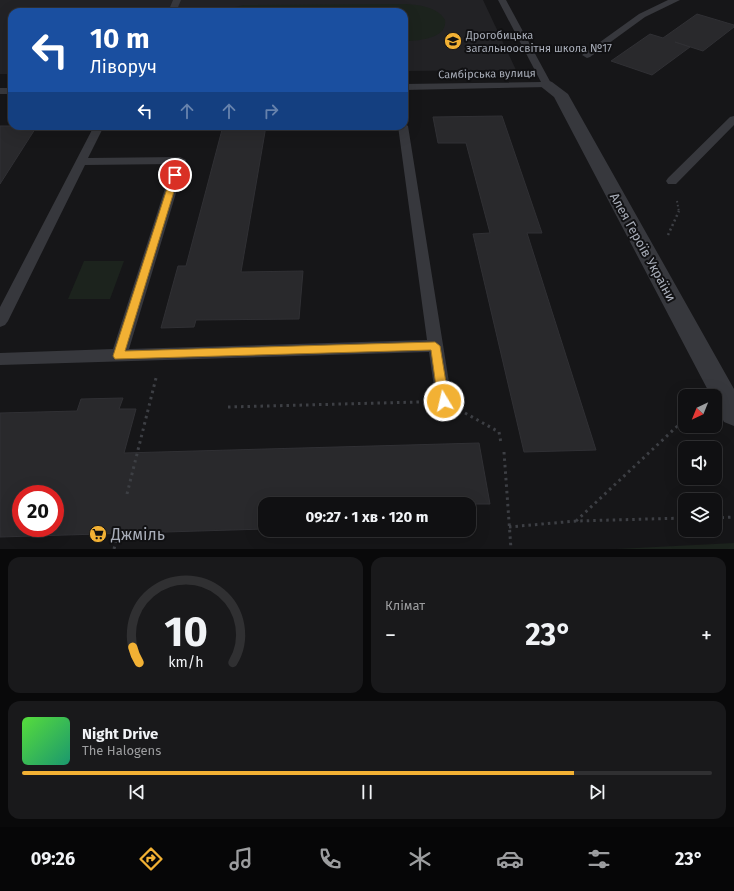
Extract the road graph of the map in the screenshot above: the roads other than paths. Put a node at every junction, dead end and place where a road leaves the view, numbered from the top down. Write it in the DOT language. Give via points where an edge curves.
graph roads {
  1 [pos="502,0"];
  2 [pos="676,0"];
  3 [pos="587,55"];
  4 [pos="547,85"];
  5 [pos="408,87"];
  6 [pos="734,119"];
  7 [pos="97,130"];
  8 [pos="404,130"];
  9 [pos="81,162"];
  10 [pos="672,181"];
  11 [pos="0,321"];
  12 [pos="435,346"];
  13 [pos="119,356"];
  14 [pos="0,359"];
  15 [pos="444,401"];
  16 [pos="734,414"];
  1 -- 4 [label="lane, Самбірська вулиця"];
  2 -- 3 [label="lane" via="653,9"];
  4 -- 5 [label="lane, Самбірська вулиця"];
  4 -- 16 [label="street, Алея Героїв України" via="560,94"];
  6 -- 10 [label="lane"];
  7 -- 9 [label="lane"];
  8 -- 12 [label="lane"];
  9 -- 11 [label="lane"];
  9 -- 13 [label="lane" via="180,160"];
  12 -- 13 [label="lane"];
  12 -- 15 [label="lane"];
  13 -- 14 [label="lane"];
}
